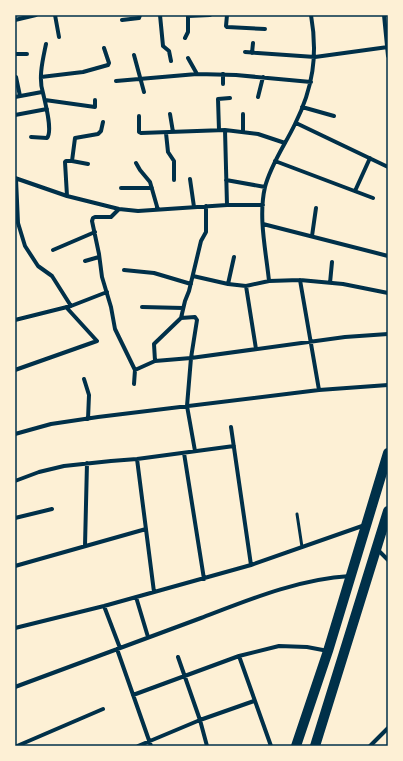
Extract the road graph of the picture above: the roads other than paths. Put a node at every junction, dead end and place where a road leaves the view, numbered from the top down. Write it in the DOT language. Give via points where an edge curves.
graph roads {
  1 [pos="36,15"];
  2 [pos="55,15"];
  3 [pos="140,15"];
  4 [pos="160,15"];
  5 [pos="210,15"];
  6 [pos="227,15"];
  7 [pos="311,15"];
  8 [pos="384,15"];
  9 [pos="15,20"];
  10 [pos="122,20"];
  11 [pos="265,29"];
  12 [pos="59,37"];
  13 [pos="185,38"];
  14 [pos="253,43"];
  15 [pos="46,44"];
  16 [pos="388,47"];
  17 [pos="104,48"];
  18 [pos="245,52"];
  19 [pos="252,53"];
  20 [pos="15,54"];
  21 [pos="27,54"];
  22 [pos="134,55"];
  23 [pos="388,56"];
  24 [pos="315,57"];
  25 [pos="188,58"];
  26 [pos="171,61"];
  27 [pos="197,74"];
  28 [pos="223,74"];
  29 [pos="16,77"];
  30 [pos="263,77"];
  31 [pos="41,78"];
  32 [pos="140,78"];
  33 [pos="116,81"];
  34 [pos="312,82"];
  35 [pos="223,84"];
  36 [pos="42,92"];
  37 [pos="144,92"];
  38 [pos="17,96"];
  39 [pos="258,97"];
  40 [pos="230,98"];
  41 [pos="45,100"];
  42 [pos="95,100"];
  43 [pos="302,107"];
  44 [pos="47,110"];
  45 [pos="170,114"];
  46 [pos="243,114"];
  47 [pos="15,115"];
  48 [pos="139,116"];
  49 [pos="334,116"];
  50 [pos="103,122"];
  51 [pos="296,123"];
  52 [pos="219,130"];
  53 [pos="225,130"];
  54 [pos="173,132"];
  55 [pos="243,132"];
  56 [pos="166,133"];
  57 [pos="31,137"];
  58 [pos="285,143"];
  59 [pos="370,158"];
  60 [pos="72,161"];
  61 [pos="275,161"];
  62 [pos="136,163"];
  63 [pos="88,164"];
  64 [pos="388,167"];
  65 [pos="16,178"];
  66 [pos="190,178"];
  67 [pos="174,180"];
  68 [pos="226,180"];
  69 [pos="266,187"];
  70 [pos="121,188"];
  71 [pos="152,188"];
  72 [pos="355,191"];
  73 [pos="67,196"];
  74 [pos="373,198"];
  75 [pos="227,205"];
  76 [pos="263,205"];
  77 [pos="206,206"];
  78 [pos="194,207"];
  79 [pos="316,208"];
  80 [pos="119,210"];
  81 [pos="158,210"];
  82 [pos="263,224"];
  83 [pos="95,232"];
  84 [pos="312,236"];
  85 [pos="53,250"];
  86 [pos="388,256"];
  87 [pos="99,257"];
  88 [pos="234,257"];
  89 [pos="86,261"];
  90 [pos="332,262"];
  91 [pos="124,270"];
  92 [pos="193,276"];
  93 [pos="300,280"];
  94 [pos="269,281"];
  95 [pos="330,283"];
  96 [pos="191,284"];
  97 [pos="228,284"];
  98 [pos="246,286"];
  99 [pos="107,292"];
  100 [pos="388,293"];
  101 [pos="69,307"];
  102 [pos="142,307"];
  103 [pos="183,308"];
  104 [pos="181,318"];
  105 [pos="15,320"];
  106 [pos="388,334"];
  107 [pos="311,341"];
  108 [pos="256,349"];
  109 [pos="191,358"];
  110 [pos="155,361"];
  111 [pos="15,370"];
  112 [pos="135,370"];
  113 [pos="84,379"];
  114 [pos="134,384"];
  115 [pos="388,385"];
  116 [pos="319,390"];
  117 [pos="187,406"];
  118 [pos="88,418"];
  119 [pos="231,427"];
  120 [pos="15,434"];
  121 [pos="234,446"];
  122 [pos="194,451"];
  123 [pos="184,453"];
  124 [pos="388,454"];
  125 [pos="137,459"];
  126 [pos="87,463"];
  127 [pos="15,481"];
  128 [pos="52,509"];
  129 [pos="388,512"];
  130 [pos="297,514"];
  131 [pos="15,518"];
  132 [pos="367,524"];
  133 [pos="146,529"];
  134 [pos="85,546"];
  135 [pos="302,547"];
  136 [pos="376,548"];
  137 [pos="388,560"];
  138 [pos="251,565"];
  139 [pos="15,566"];
  140 [pos="350,576"];
  141 [pos="204,579"];
  142 [pos="154,592"];
  143 [pos="136,597"];
  144 [pos="104,606"];
  145 [pos="15,628"];
  146 [pos="148,638"];
  147 [pos="119,648"];
  148 [pos="328,651"];
  149 [pos="178,656"];
  150 [pos="239,656"];
  151 [pos="185,677"];
  152 [pos="15,687"];
  153 [pos="133,695"];
  154 [pos="254,701"];
  155 [pos="103,709"];
  156 [pos="200,720"];
  157 [pos="388,728"];
  158 [pos="150,744"];
  159 [pos="17,746"];
  160 [pos="138,746"];
  161 [pos="207,746"];
  162 [pos="271,746"];
  163 [pos="296,746"];
  164 [pos="315,746"];
  165 [pos="370,746"];
  1 -- 9 [label="street"];
  2 -- 12 [label="street"];
  3 -- 10 [label="street" via="139,18"];
  4 -- 26 [label="street" via="163,46 169,51"];
  5 -- 13 [label="street" via="188,16 188,32"];
  6 -- 11 [label="street" via="227,27"];
  7 -- 24 [label="street"];
  8 -- 16 [label="street"];
  14 -- 19 [label="street"];
  15 -- 31 [label="street"];
  16 -- 23 [label="street"];
  16 -- 24 [label="street"];
  17 -- 31 [label="street" via="108,65 83,72"];
  18 -- 19 [label="street"];
  19 -- 24 [label="street"];
  20 -- 21 [label="street"];
  22 -- 32 [label="street"];
  24 -- 34 [label="street"];
  25 -- 27 [label="street"];
  27 -- 28 [label="street"];
  27 -- 32 [label="street"];
  28 -- 30 [label="street"];
  28 -- 35 [label="street"];
  29 -- 38 [label="street"];
  30 -- 34 [label="street"];
  30 -- 39 [label="street"];
  31 -- 36 [label="street"];
  32 -- 33 [label="street"];
  32 -- 37 [label="street"];
  34 -- 43 [label="street"];
  36 -- 38 [label="street"];
  36 -- 41 [label="street"];
  40 -- 52 [label="street" via="218,99"];
  41 -- 42 [label="street" via="95,107"];
  41 -- 44 [label="street"];
  43 -- 49 [label="street"];
  43 -- 51 [label="street"];
  44 -- 47 [label="street"];
  44 -- 57 [label="street" via="49,137"];
  45 -- 54 [label="street"];
  46 -- 55 [label="street"];
  48 -- 56 [label="street" via="140,133"];
  50 -- 60 [label="street" via="98,134 75,137"];
  51 -- 58 [label="street"];
  51 -- 59 [label="street"];
  52 -- 53 [label="street"];
  52 -- 54 [label="street"];
  53 -- 55 [label="street"];
  53 -- 68 [label="street"];
  54 -- 56 [label="street"];
  55 -- 58 [label="street"];
  56 -- 67 [label="street" via="168,152 174,161"];
  58 -- 61 [label="street"];
  59 -- 64 [label="street"];
  59 -- 72 [label="street"];
  60 -- 63 [label="street"];
  60 -- 73 [label="street" via="65,162"];
  61 -- 69 [label="street"];
  61 -- 72 [label="street"];
  62 -- 71 [label="street"];
  65 -- 73 [label="street"];
  65 -- 101 [label="street" via="18,223 25,246 38,266 52,276"];
  66 -- 78 [label="street"];
  68 -- 69 [label="street"];
  68 -- 75 [label="street"];
  69 -- 76 [label="street"];
  70 -- 71 [label="street"];
  71 -- 81 [label="street"];
  72 -- 74 [label="street"];
  73 -- 80 [label="street"];
  75 -- 76 [label="street"];
  75 -- 77 [label="street"];
  76 -- 82 [label="street"];
  77 -- 78 [label="street"];
  77 -- 92 [label="street" via="206,232 201,241"];
  78 -- 81 [label="street"];
  79 -- 84 [label="street"];
  80 -- 81 [label="street"];
  80 -- 83 [label="street" via="111,217 93,218"];
  82 -- 84 [label="street"];
  82 -- 94 [label="street"];
  83 -- 85 [label="street"];
  83 -- 87 [label="street"];
  84 -- 86 [label="street"];
  87 -- 89 [label="street"];
  87 -- 99 [label="street"];
  88 -- 97 [label="street"];
  90 -- 95 [label="street"];
  91 -- 96 [label="street" via="154,273"];
  92 -- 96 [label="street"];
  92 -- 97 [label="street"];
  93 -- 94 [label="street"];
  93 -- 95 [label="street"];
  93 -- 107 [label="street"];
  94 -- 98 [label="street"];
  95 -- 100 [label="street"];
  96 -- 103 [label="street"];
  97 -- 98 [label="street"];
  98 -- 108 [label="street"];
  99 -- 101 [label="street"];
  99 -- 112 [label="street" via="115,329"];
  101 -- 105 [label="street"];
  101 -- 111 [label="street" via="97,341"];
  102 -- 103 [label="street"];
  103 -- 104 [label="street"];
  104 -- 109 [label="street" via="197,318"];
  104 -- 110 [label="street" via="154,344"];
  106 -- 107 [label="street"];
  107 -- 108 [label="street"];
  107 -- 116 [label="street"];
  108 -- 109 [label="street"];
  109 -- 110 [label="street"];
  109 -- 117 [label="street"];
  110 -- 112 [label="street"];
  112 -- 114 [label="street"];
  113 -- 118 [label="street" via="89,395"];
  115 -- 116 [label="street"];
  116 -- 117 [label="street"];
  117 -- 118 [label="street"];
  117 -- 122 [label="street"];
  118 -- 120 [label="street" via="51,424"];
  119 -- 121 [label="street"];
  121 -- 122 [label="street"];
  121 -- 138 [label="street"];
  122 -- 123 [label="street"];
  123 -- 125 [label="street"];
  123 -- 141 [label="street"];
  124 -- 132 [label="main road"];
  125 -- 126 [label="street"];
  125 -- 133 [label="street"];
  126 -- 127 [label="street" via="39,472"];
  126 -- 134 [label="street"];
  128 -- 131 [label="street"];
  129 -- 136 [label="main road"];
  130 -- 135 [label="lane"];
  132 -- 135 [label="street"];
  132 -- 140 [label="main road"];
  133 -- 134 [label="street"];
  133 -- 142 [label="street"];
  134 -- 139 [label="street"];
  135 -- 138 [label="street"];
  136 -- 137 [label="street"];
  136 -- 164 [label="main road"];
  138 -- 141 [label="street"];
  140 -- 146 [label="street" via="331,577 262,595"];
  140 -- 148 [label="main road"];
  141 -- 142 [label="street"];
  142 -- 143 [label="street"];
  143 -- 144 [label="street"];
  143 -- 146 [label="street"];
  144 -- 145 [label="street"];
  144 -- 147 [label="street"];
  146 -- 147 [label="street"];
  147 -- 152 [label="street"];
  147 -- 153 [label="street"];
  148 -- 150 [label="street" via="289,645"];
  148 -- 163 [label="main road"];
  149 -- 151 [label="street"];
  150 -- 151 [label="street"];
  150 -- 154 [label="street"];
  151 -- 153 [label="street"];
  151 -- 156 [label="street"];
  153 -- 158 [label="street"];
  154 -- 156 [label="street"];
  154 -- 162 [label="street"];
  155 -- 159 [label="street"];
  156 -- 158 [label="street"];
  156 -- 161 [label="street"];
  157 -- 165 [label="street"];
  158 -- 160 [label="street"];
}
